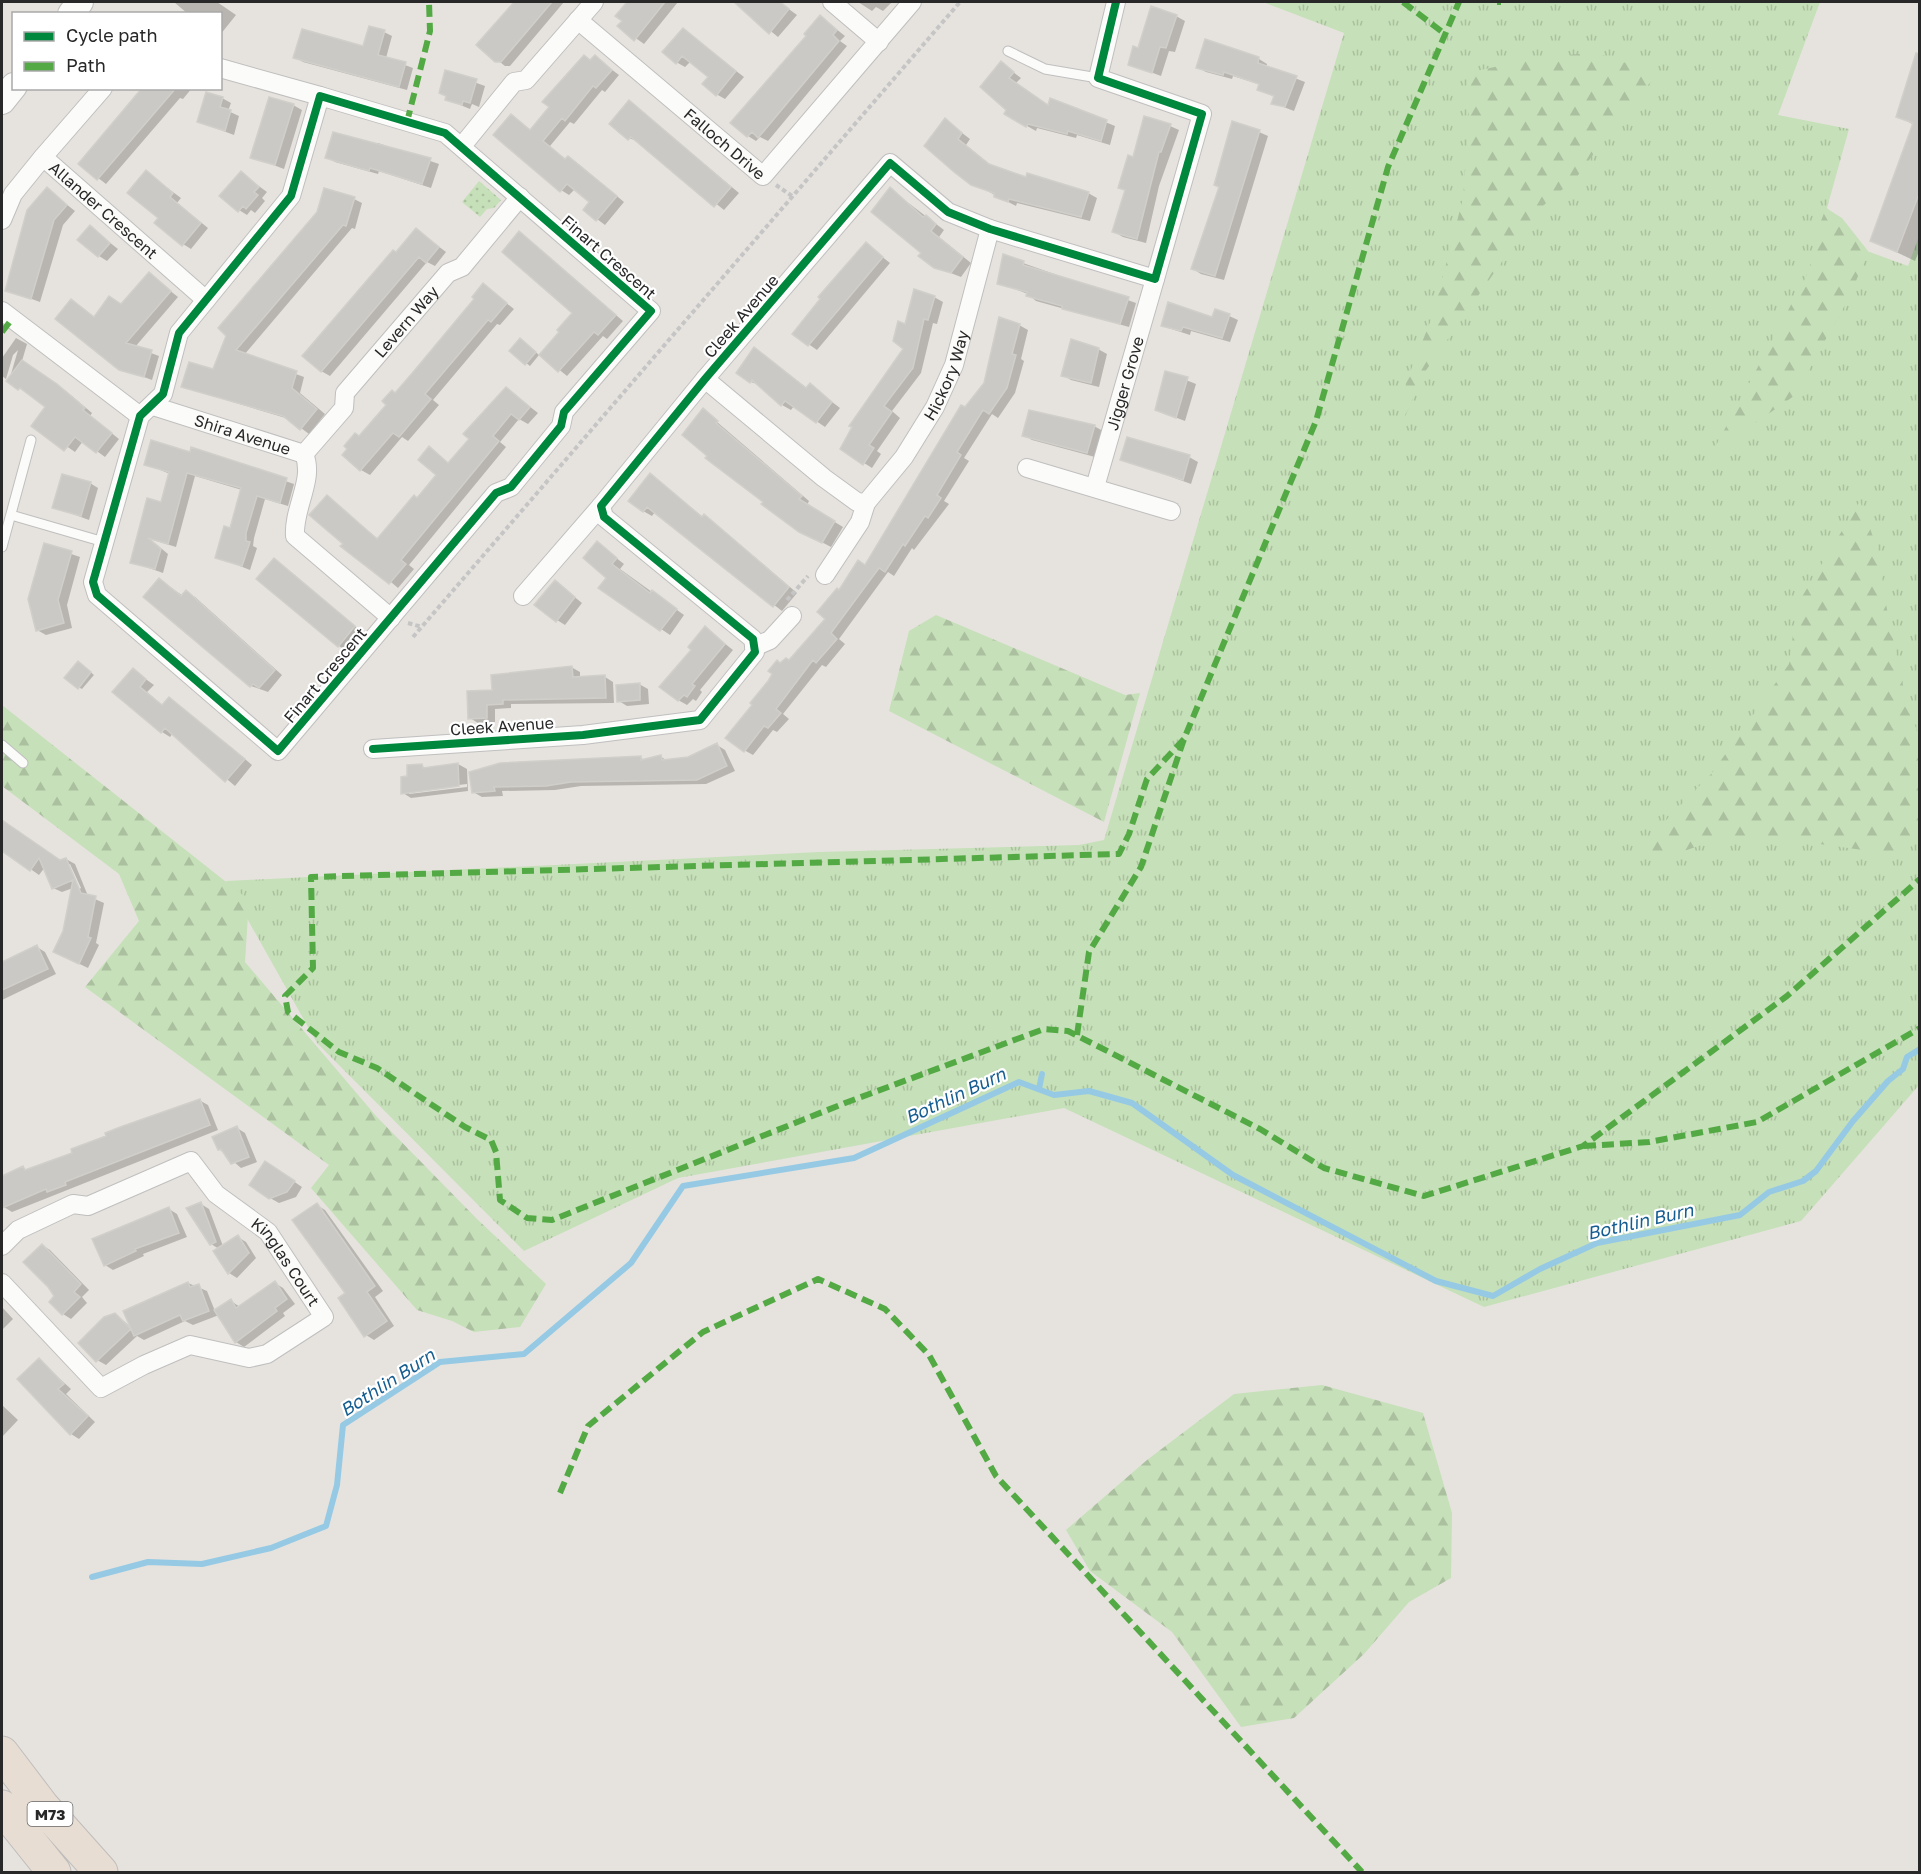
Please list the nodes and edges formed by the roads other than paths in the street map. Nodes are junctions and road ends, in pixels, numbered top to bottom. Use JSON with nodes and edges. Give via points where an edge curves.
{"nodes":[{"id":1,"x":594,"y":2,"type":"edge"},
{"id":2,"x":832,"y":2,"type":"edge"},
{"id":3,"x":912,"y":2,"type":"edge"},
{"id":4,"x":1116,"y":2,"type":"edge"},
{"id":5,"x":578,"y":20,"type":"junction"},
{"id":6,"x":879,"y":42,"type":"junction"},
{"id":7,"x":1008,"y":51,"type":"dead end"},
{"id":8,"x":222,"y":69,"type":"edge"},
{"id":9,"x":1098,"y":78,"type":"junction"},
{"id":10,"x":12,"y":88,"type":"edge"},
{"id":11,"x":101,"y":90,"type":"edge"},
{"id":12,"x":320,"y":96,"type":"junction"},
{"id":13,"x":2,"y":101,"type":"edge"},
{"id":14,"x":462,"y":146,"type":"junction"},
{"id":15,"x":43,"y":157,"type":"junction"},
{"id":16,"x":520,"y":197,"type":"junction"},
{"id":17,"x":2,"y":220,"type":"edge"},
{"id":18,"x":990,"y":229,"type":"junction"},
{"id":19,"x":1155,"y":279,"type":"junction"},
{"id":20,"x":206,"y":300,"type":"junction"},
{"id":21,"x":2,"y":311,"type":"edge"},
{"id":22,"x":705,"y":379,"type":"junction"},
{"id":23,"x":146,"y":411,"type":"junction"},
{"id":24,"x":30,"y":440,"type":"dead end"},
{"id":25,"x":303,"y":454,"type":"junction"},
{"id":26,"x":1027,"y":468,"type":"dead end"},
{"id":27,"x":1095,"y":487,"type":"junction"},
{"id":28,"x":866,"y":503,"type":"junction"},
{"id":29,"x":601,"y":506,"type":"junction"},
{"id":30,"x":1171,"y":511,"type":"dead end"},
{"id":31,"x":11,"y":515,"type":"junction"},
{"id":32,"x":104,"y":542,"type":"junction"},
{"id":33,"x":2,"y":547,"type":"edge"},
{"id":34,"x":825,"y":575,"type":"dead end"},
{"id":35,"x":523,"y":596,"type":"dead end"},
{"id":36,"x":792,"y":616,"type":"dead end"},
{"id":37,"x":391,"y":618,"type":"junction"},
{"id":38,"x":754,"y":647,"type":"junction"},
{"id":39,"x":2,"y":746,"type":"edge"},
{"id":40,"x":373,"y":748,"type":"dead end"},
{"id":41,"x":23,"y":763,"type":"dead end"},
{"id":42,"x":2,"y":1246,"type":"edge"},
{"id":43,"x":2,"y":1282,"type":"edge"},
{"id":44,"x":2,"y":1753,"type":"edge"},
{"id":45,"x":2,"y":1807,"type":"edge"},
{"id":46,"x":54,"y":1872,"type":"edge"},
{"id":47,"x":101,"y":1872,"type":"edge"}],
"edges":[{"from":1,"to":5,"type":"street"},
{"from":2,"to":6,"type":"street"},
{"from":3,"to":6,"type":"street","name":"Falloch Drive"},
{"from":4,"to":9,"type":"street"},
{"from":5,"to":6,"type":"street","name":"Falloch Drive","via":[[763,176]]},
{"from":5,"to":14,"type":"street","via":[[526,80],[514,82]]},
{"from":7,"to":9,"type":"lane","via":[[1045,69]]},
{"from":8,"to":12,"type":"street"},
{"from":9,"to":19,"type":"street","via":[[1202,114]]},
{"from":10,"to":13,"type":"main road"},
{"from":11,"to":15,"type":"street","name":"Allander Crescent"},
{"from":12,"to":14,"type":"street","name":"Finart Crescent","via":[[446,133]]},
{"from":12,"to":20,"type":"street","name":"Finart Crescent","via":[[291,196]]},
{"from":14,"to":16,"type":"street","name":"Finart Crescent"},
{"from":15,"to":17,"type":"street","via":[[13,194]]},
{"from":15,"to":20,"type":"street","name":"Allander Crescent"},
{"from":16,"to":25,"type":"street","name":"Levern Way","via":[[462,267],[448,273],[345,393],[344,408]]},
{"from":16,"to":37,"type":"street","name":"Finart Crescent","via":[[651,311],[564,412],[561,426],[511,487],[496,493]]},
{"from":18,"to":19,"type":"street","name":"Cleek Avenue"},
{"from":18,"to":22,"type":"street","name":"Cleek Avenue","via":[[948,212],[890,162]]},
{"from":18,"to":28,"type":"street","name":"Hickory Way","via":[[954,365],[904,457]]},
{"from":19,"to":27,"type":"street","name":"Jigger Grove"},
{"from":20,"to":23,"type":"street","name":"Finart Crescent","via":[[179,333],[163,394]]},
{"from":21,"to":23,"type":"street"},
{"from":22,"to":28,"type":"street","via":[[824,478],[857,502]]},
{"from":22,"to":29,"type":"street","name":"Cleek Avenue"},
{"from":23,"to":25,"type":"street","name":"Shira Avenue"},
{"from":23,"to":32,"type":"street","name":"Finart Crescent"},
{"from":24,"to":31,"type":"lane"},
{"from":25,"to":37,"type":"street","name":"Shira Avenue","via":[[309,465],[294,522],[295,536]]},
{"from":26,"to":27,"type":"street"},
{"from":27,"to":30,"type":"street"},
{"from":28,"to":34,"type":"street","name":"Hickory Way","via":[[860,522]]},
{"from":29,"to":35,"type":"street","name":"Cleek Avenue"},
{"from":29,"to":38,"type":"street","via":[[604,517],[753,639]]},
{"from":31,"to":32,"type":"lane"},
{"from":31,"to":33,"type":"lane"},
{"from":32,"to":37,"type":"street","name":"Finart Crescent","via":[[93,582],[97,595],[278,752]]},
{"from":36,"to":38,"type":"street","name":"Cleek Avenue","via":[[770,640]]},
{"from":38,"to":40,"type":"street","name":"Cleek Avenue","via":[[755,652],[700,720],[583,735]]},
{"from":39,"to":41,"type":"lane"},
{"from":42,"to":43,"type":"street","name":"Kinglas Court","via":[[18,1230],[73,1204],[87,1206],[191,1161],[216,1194],[268,1232],[324,1317],[267,1354],[249,1358],[190,1345],[101,1388]]},
{"from":44,"to":47,"type":"highway","number":"M73","via":[[43,1807]]},
{"from":45,"to":46,"type":"highway","number":"M73"}]}
